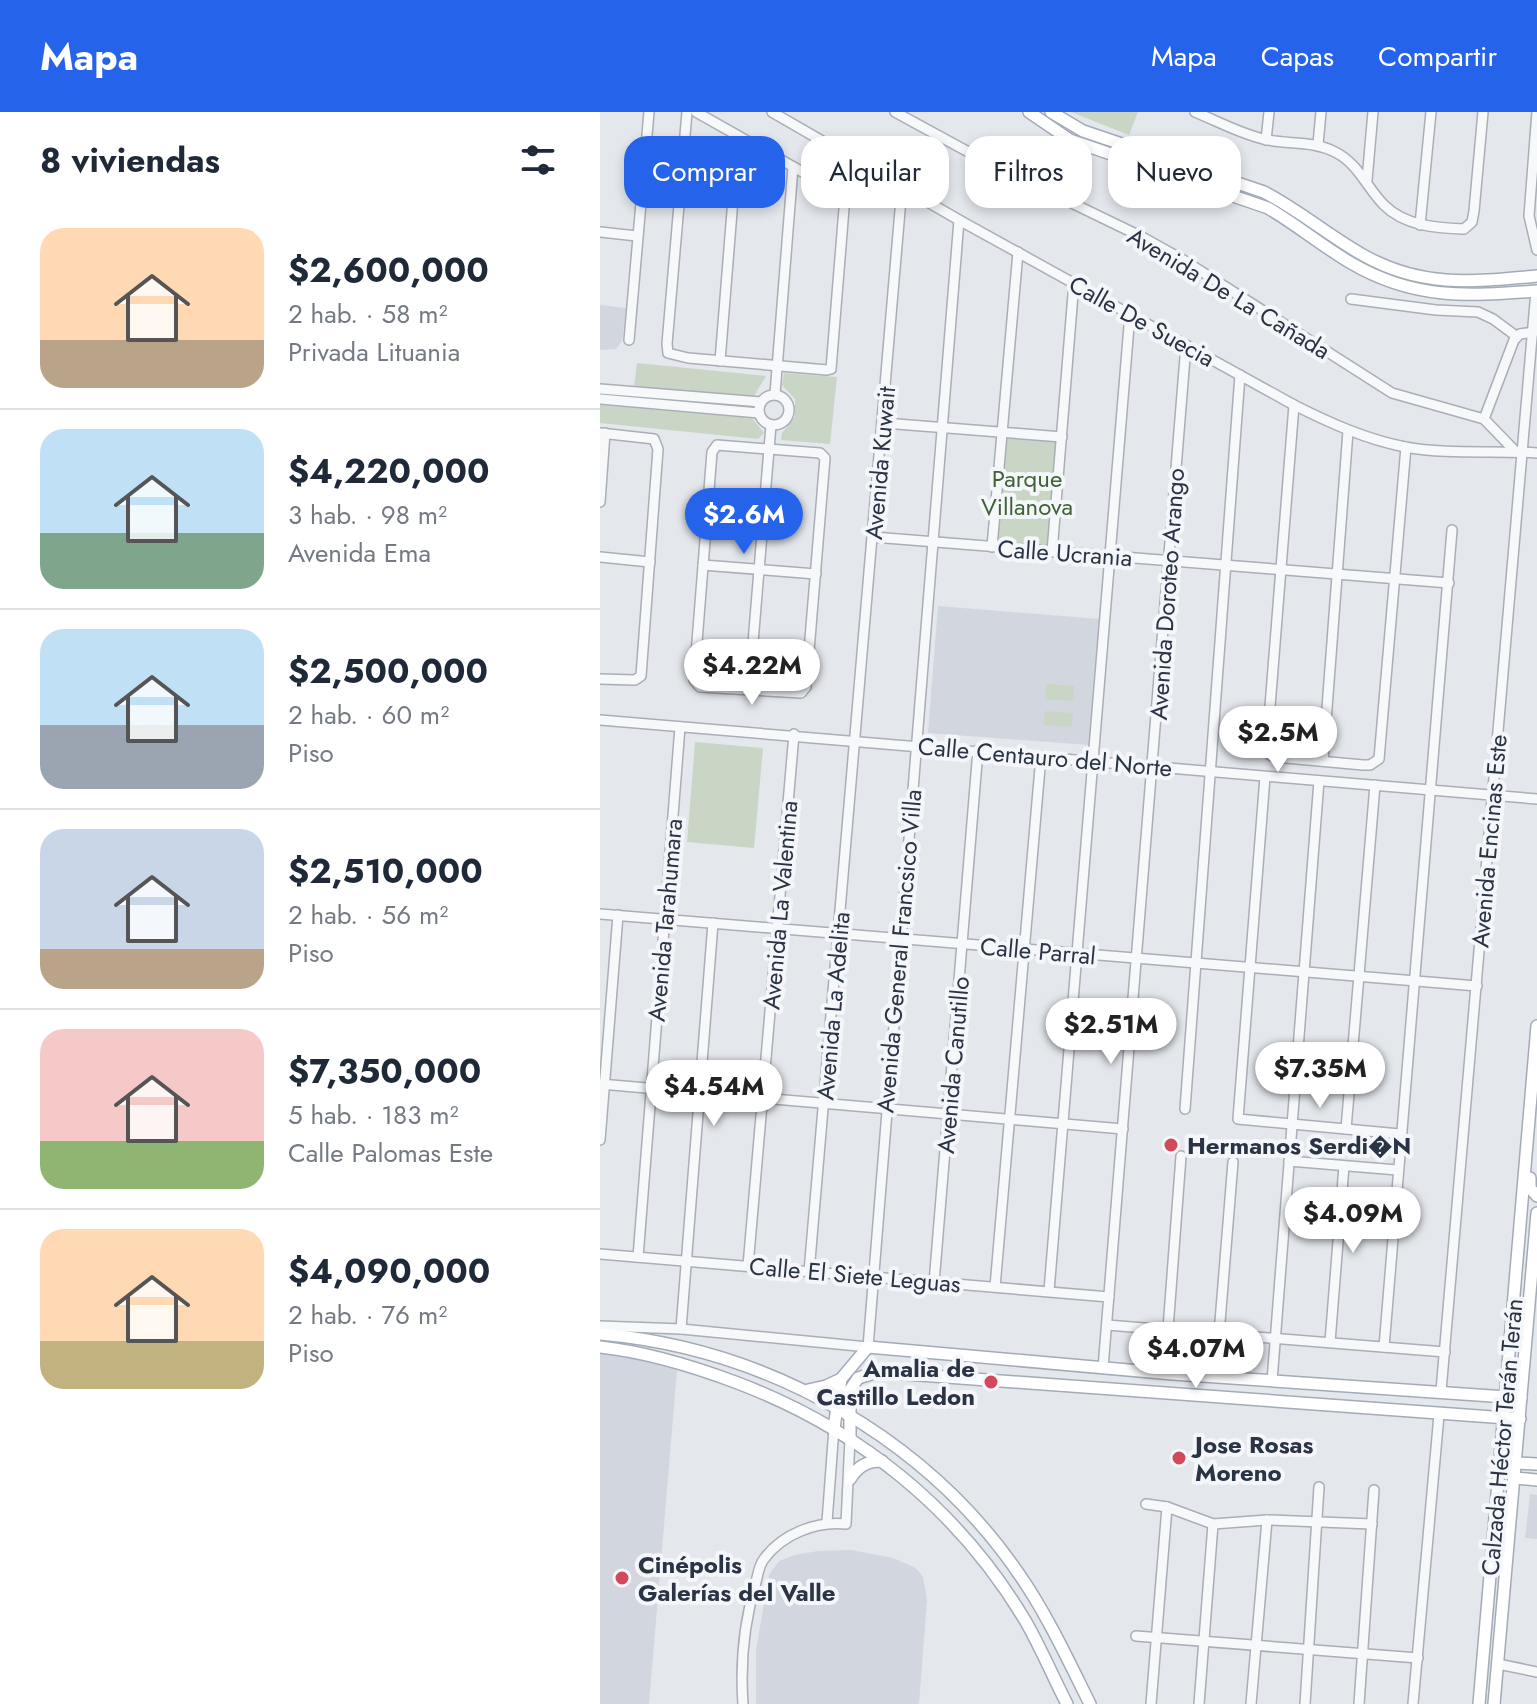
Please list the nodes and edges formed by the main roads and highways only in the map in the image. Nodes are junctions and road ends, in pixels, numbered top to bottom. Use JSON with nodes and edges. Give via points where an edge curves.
{"nodes":[{"id":1,"x":1029,"y":112,"type":"edge"},
{"id":2,"x":1055,"y":114,"type":"edge"},
{"id":3,"x":1537,"y":276,"type":"edge"},
{"id":4,"x":1537,"y":291,"type":"edge"},
{"id":5,"x":1537,"y":1026,"type":"edge"},
{"id":6,"x":1527,"y":1142,"type":"junction"},
{"id":7,"x":1537,"y":1196,"type":"edge"},
{"id":8,"x":1537,"y":1213,"type":"edge"},
{"id":9,"x":1533,"y":1315,"type":"edge"},
{"id":10,"x":600,"y":1334,"type":"edge"},
{"id":11,"x":600,"y":1347,"type":"edge"},
{"id":12,"x":1173,"y":1374,"type":"junction"},
{"id":13,"x":1213,"y":1377,"type":"junction"},
{"id":14,"x":841,"y":1379,"type":"junction"},
{"id":15,"x":807,"y":1391,"type":"junction"},
{"id":16,"x":1165,"y":1394,"type":"junction"},
{"id":17,"x":1506,"y":1396,"type":"junction"},
{"id":18,"x":1198,"y":1397,"type":"junction"},
{"id":19,"x":1521,"y":1398,"type":"junction"},
{"id":20,"x":835,"y":1405,"type":"junction"},
{"id":21,"x":849,"y":1414,"type":"junction"},
{"id":22,"x":1504,"y":1418,"type":"junction"},
{"id":23,"x":1520,"y":1419,"type":"junction"},
{"id":24,"x":834,"y":1428,"type":"junction"},
{"id":25,"x":850,"y":1438,"type":"junction"},
{"id":26,"x":882,"y":1461,"type":"junction"},
{"id":27,"x":1516,"y":1463,"type":"junction"},
{"id":28,"x":1537,"y":1464,"type":"edge"},
{"id":29,"x":1515,"y":1478,"type":"junction"},
{"id":30,"x":850,"y":1479,"type":"road end"},
{"id":31,"x":1537,"y":1480,"type":"edge"},
{"id":32,"x":1025,"y":1622,"type":"junction"},
{"id":33,"x":1050,"y":1623,"type":"junction"},
{"id":34,"x":1067,"y":1704,"type":"edge"},
{"id":35,"x":1090,"y":1704,"type":"edge"},
{"id":36,"x":1479,"y":1704,"type":"edge"},
{"id":37,"x":1494,"y":1704,"type":"edge"}],
"edges":[{"from":1,"to":4,"type":"main road","via":[[1070,140],[1268,208],[1387,281],[1458,296]]},
{"from":2,"to":3,"type":"main road","via":[[1083,131],[1264,192],[1390,269],[1457,282]]},
{"from":5,"to":6,"type":"main road","name":"Calzada Héctor Terán Terán"},
{"from":6,"to":7,"type":"main road","via":[[1530,1188]]},
{"from":6,"to":17,"type":"main road","name":"Calzada Héctor Terán Terán"},
{"from":8,"to":9,"type":"main road","name":"Calzada Héctor Terán Terán"},
{"from":9,"to":19,"type":"main road","name":"Calzada Héctor Terán Terán"},
{"from":10,"to":15,"type":"main road","via":[[720,1357]]},
{"from":11,"to":24,"type":"main road","via":[[714,1374],[776,1397]]},
{"from":12,"to":13,"type":"main road"},
{"from":12,"to":14,"type":"main road","via":[[868,1347]]},
{"from":12,"to":16,"type":"main road","via":[[1178,1389]]},
{"from":13,"to":17,"type":"main road"},
{"from":13,"to":18,"type":"main road","via":[[1198,1382]]},
{"from":14,"to":15,"type":"main road"},
{"from":14,"to":20,"type":"main road"},
{"from":15,"to":20,"type":"main road"},
{"from":16,"to":18,"type":"main road"},
{"from":16,"to":21,"type":"main road","via":[[871,1372],[853,1384]]},
{"from":17,"to":19,"type":"main road"},
{"from":17,"to":22,"type":"main road","name":"Calzada Héctor Terán Terán"},
{"from":18,"to":22,"type":"main road"},
{"from":19,"to":23,"type":"main road","name":"Calzada Héctor Terán Terán"},
{"from":20,"to":21,"type":"main road"},
{"from":20,"to":24,"type":"main road"},
{"from":21,"to":25,"type":"main road"},
{"from":21,"to":33,"type":"main road","via":[[935,1479],[969,1512],[1005,1554]]},
{"from":22,"to":23,"type":"main road"},
{"from":22,"to":36,"type":"main road","name":"Calzada Héctor Terán Terán"},
{"from":23,"to":27,"type":"main road","name":"Calzada Héctor Terán Terán"},
{"from":24,"to":25,"type":"main road"},
{"from":25,"to":26,"type":"main road"},
{"from":26,"to":30,"type":"main road","via":[[866,1463]]},
{"from":26,"to":32,"type":"main road","via":[[937,1507]]},
{"from":27,"to":28,"type":"main road"},
{"from":27,"to":29,"type":"main road","name":"Calzada Héctor Terán Terán"},
{"from":29,"to":31,"type":"main road"},
{"from":29,"to":37,"type":"main road","name":"Calzada Héctor Terán Terán"},
{"from":32,"to":33,"type":"main road"},
{"from":32,"to":34,"type":"main road"},
{"from":33,"to":35,"type":"main road"}]}
